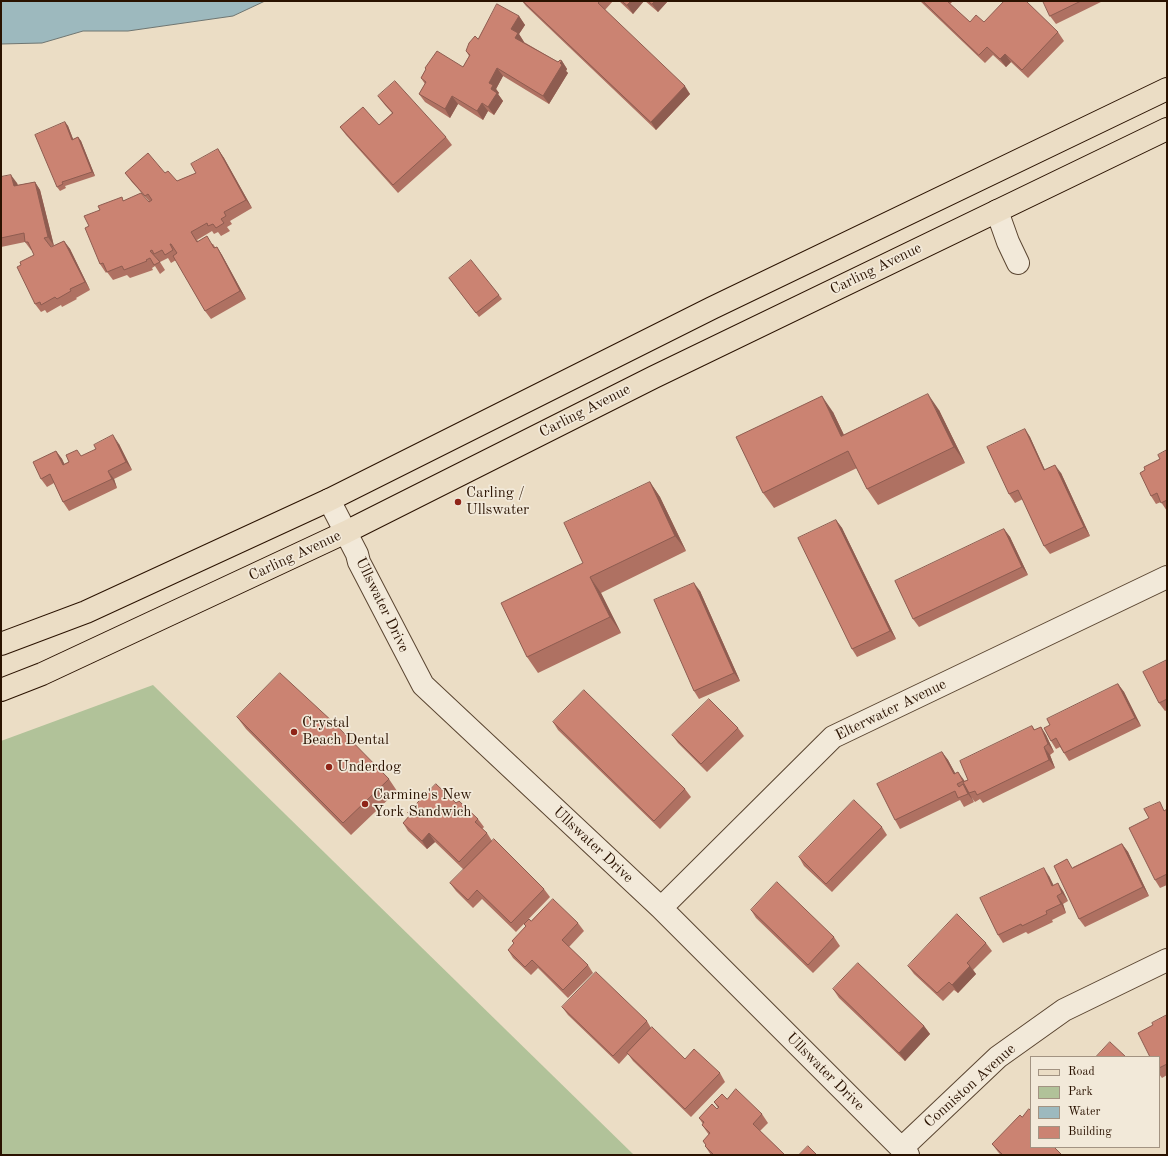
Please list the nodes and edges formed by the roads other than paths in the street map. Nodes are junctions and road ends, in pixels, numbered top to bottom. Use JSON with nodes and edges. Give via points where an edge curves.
{"nodes":[{"id":1,"x":1167,"y":89,"type":"edge"},
{"id":2,"x":1167,"y":129,"type":"edge"},
{"id":3,"x":997,"y":211,"type":"junction"},
{"id":4,"x":1018,"y":263,"type":"dead end"},
{"id":5,"x":329,"y":500,"type":"junction"},
{"id":6,"x":346,"y":532,"type":"junction"},
{"id":7,"x":1167,"y":577,"type":"edge"},
{"id":8,"x":1,"y":644,"type":"edge"},
{"id":9,"x":1,"y":690,"type":"edge"},
{"id":10,"x":661,"y":908,"type":"junction"},
{"id":11,"x":1167,"y":960,"type":"edge"},
{"id":12,"x":905,"y":1152,"type":"edge"}],
"edges":[{"from":1,"to":5,"type":"main road","via":[[712,308]]},
{"from":2,"to":3,"type":"main road","name":"Carling Avenue"},
{"from":3,"to":4,"type":"street"},
{"from":3,"to":6,"type":"main road","name":"Carling Avenue","via":[[654,377]]},
{"from":5,"to":6,"type":"street","name":"Ullswater Drive"},
{"from":5,"to":8,"type":"main road","via":[[86,612]]},
{"from":6,"to":9,"type":"main road","name":"Carling Avenue","via":[[42,674]]},
{"from":6,"to":10,"type":"street","name":"Ullswater Drive","via":[[423,685]]},
{"from":7,"to":10,"type":"street","name":"Elterwater Avenue","via":[[833,736]]},
{"from":10,"to":12,"type":"street","name":"Ullswater Drive"},
{"from":11,"to":12,"type":"street","name":"Conniston Avenue","via":[[1064,1010],[998,1057]]}]}
